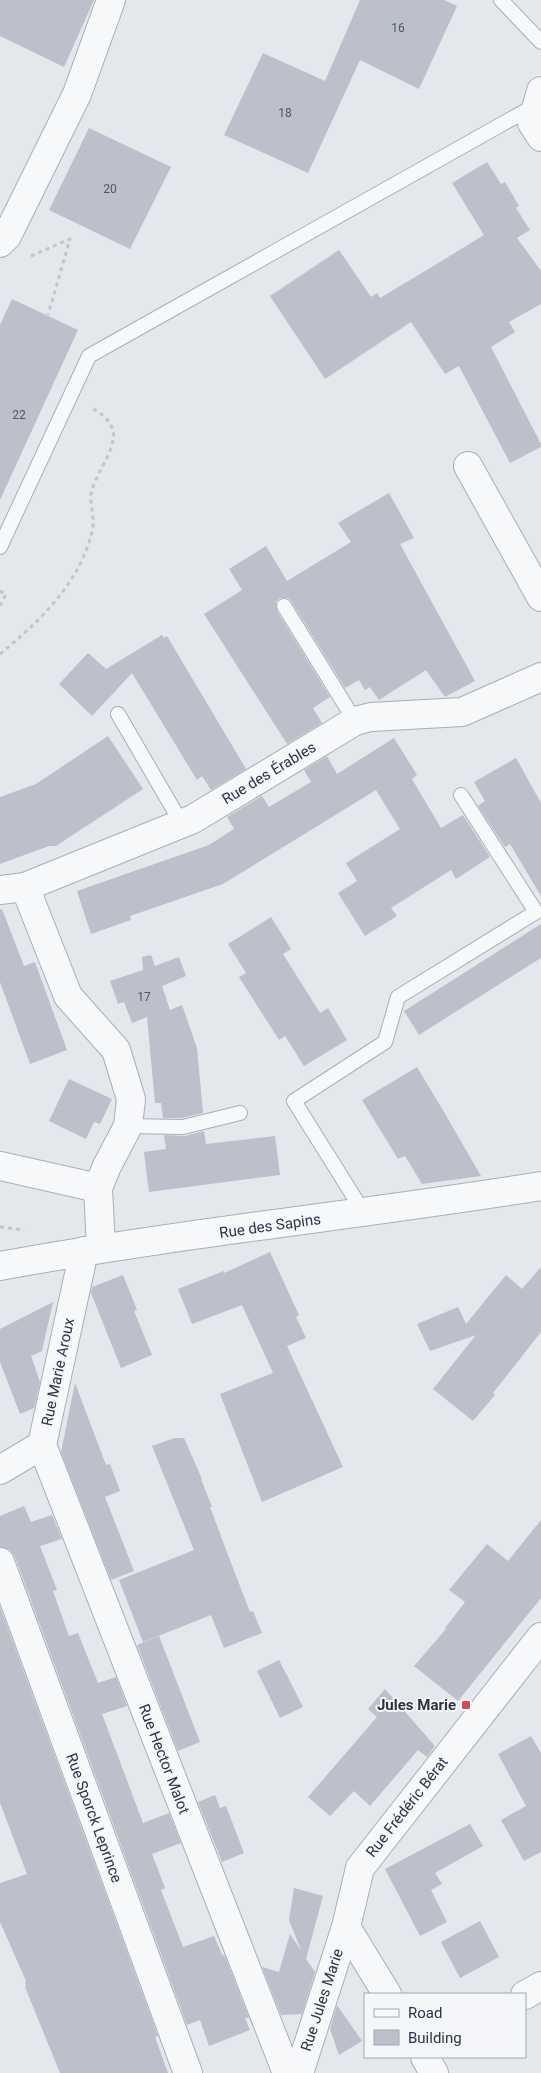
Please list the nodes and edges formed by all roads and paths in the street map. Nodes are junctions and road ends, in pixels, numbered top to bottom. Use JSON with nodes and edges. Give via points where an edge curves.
{"nodes":[{"id":1,"x":111,"y":0,"type":"edge"},
{"id":2,"x":501,"y":0,"type":"edge"},
{"id":3,"x":541,"y":42,"type":"edge"},
{"id":4,"x":539,"y":98,"type":"edge"},
{"id":5,"x":541,"y":137,"type":"edge"},
{"id":6,"x":0,"y":243,"type":"edge"},
{"id":7,"x":26,"y":258,"type":"dead end"},
{"id":8,"x":48,"y":315,"type":"dead end"},
{"id":9,"x":70,"y":397,"type":"junction"},
{"id":10,"x":468,"y":466,"type":"dead end"},
{"id":11,"x":0,"y":547,"type":"edge"},
{"id":12,"x":0,"y":591,"type":"edge"},
{"id":13,"x":541,"y":597,"type":"edge"},
{"id":14,"x":0,"y":606,"type":"edge"},
{"id":15,"x":284,"y":606,"type":"dead end"},
{"id":16,"x":0,"y":654,"type":"edge"},
{"id":17,"x":541,"y":677,"type":"edge"},
{"id":18,"x":118,"y":714,"type":"dead end"},
{"id":19,"x":355,"y":721,"type":"junction"},
{"id":20,"x":461,"y":795,"type":"dead end"},
{"id":21,"x":182,"y":824,"type":"junction"},
{"id":22,"x":12,"y":888,"type":"edge"},
{"id":23,"x":240,"y":1113,"type":"dead end"},
{"id":24,"x":128,"y":1126,"type":"junction"},
{"id":25,"x":0,"y":1166,"type":"edge"},
{"id":26,"x":541,"y":1186,"type":"edge"},
{"id":27,"x":98,"y":1188,"type":"junction"},
{"id":28,"x":364,"y":1213,"type":"junction"},
{"id":29,"x":0,"y":1227,"type":"edge"},
{"id":30,"x":29,"y":1235,"type":"dead end"},
{"id":31,"x":92,"y":1249,"type":"junction"},
{"id":32,"x":0,"y":1266,"type":"edge"},
{"id":33,"x":42,"y":1445,"type":"junction"},
{"id":34,"x":0,"y":1470,"type":"edge"},
{"id":35,"x":0,"y":1562,"type":"edge"},
{"id":36,"x":541,"y":1638,"type":"edge"},
{"id":37,"x":346,"y":1927,"type":"junction"},
{"id":38,"x":541,"y":1986,"type":"edge"},
{"id":39,"x":386,"y":1993,"type":"edge"},
{"id":40,"x":526,"y":1995,"type":"edge"},
{"id":41,"x":425,"y":2058,"type":"edge"},
{"id":42,"x":188,"y":2073,"type":"edge"},
{"id":43,"x":287,"y":2073,"type":"edge"},
{"id":44,"x":299,"y":2073,"type":"edge"},
{"id":45,"x":434,"y":2073,"type":"edge"}],
"edges":[{"from":1,"to":6,"type":"street","via":[[77,94],[7,236]]},
{"from":2,"to":3,"type":"lane"},
{"from":4,"to":5,"type":"street","via":[[532,124]]},
{"from":4,"to":9,"type":"lane","via":[[88,356]]},
{"from":7,"to":8,"type":"path","via":[[70,240]]},
{"from":9,"to":11,"type":"lane"},
{"from":9,"to":16,"type":"path","via":[[103,414],[113,424],[113,438],[91,493],[93,530],[63,593]]},
{"from":10,"to":13,"type":"street"},
{"from":12,"to":14,"type":"path","via":[[6,594]]},
{"from":15,"to":19,"type":"lane"},
{"from":17,"to":19,"type":"street","name":"Rue des Érables","via":[[462,712],[371,717]]},
{"from":18,"to":21,"type":"lane"},
{"from":19,"to":21,"type":"street","name":"Rue des Érables"},
{"from":20,"to":28,"type":"lane","via":[[536,912],[398,997],[385,1042],[294,1100]]},
{"from":21,"to":22,"type":"street","name":"Rue des Érables"},
{"from":22,"to":24,"type":"street","via":[[68,996],[116,1050],[131,1099]]},
{"from":23,"to":24,"type":"lane","via":[[183,1127]]},
{"from":24,"to":27,"type":"street"},
{"from":25,"to":27,"type":"street"},
{"from":26,"to":28,"type":"street","name":"Rue des Sapins"},
{"from":27,"to":31,"type":"street","name":"Rue Marie Aroux"},
{"from":28,"to":31,"type":"street","name":"Rue des Sapins"},
{"from":29,"to":30,"type":"path","via":[[28,1230]]},
{"from":31,"to":32,"type":"street","name":"Rue des Sapins"},
{"from":31,"to":33,"type":"street","name":"Rue Marie Aroux"},
{"from":33,"to":34,"type":"street","name":"Rue Marie Aroux"},
{"from":33,"to":43,"type":"street","name":"Rue Hector Malot"},
{"from":35,"to":42,"type":"street","name":"Rue Sporck Leprince"},
{"from":36,"to":37,"type":"street","name":"Rue Frédéric Bérat","via":[[360,1868]]},
{"from":37,"to":39,"type":"street"},
{"from":37,"to":44,"type":"street","name":"Rue Jules Marie"},
{"from":38,"to":40,"type":"street"},
{"from":41,"to":45,"type":"street"}]}
